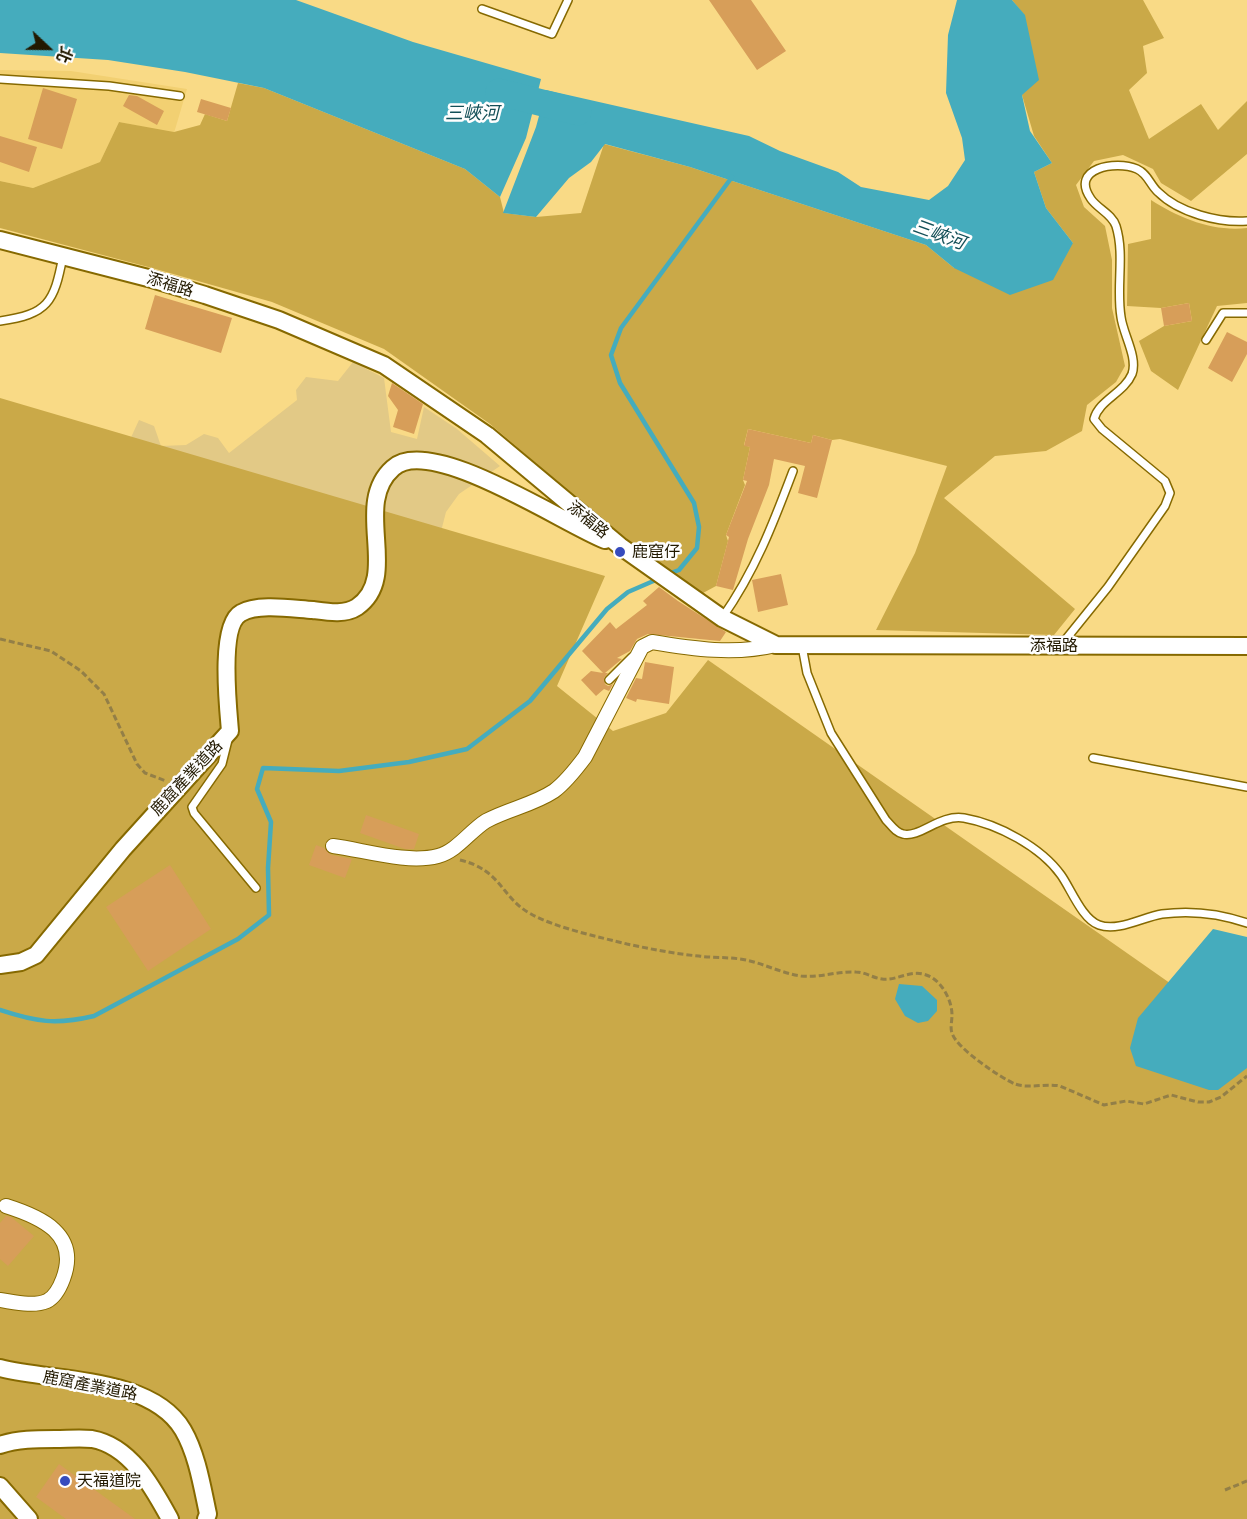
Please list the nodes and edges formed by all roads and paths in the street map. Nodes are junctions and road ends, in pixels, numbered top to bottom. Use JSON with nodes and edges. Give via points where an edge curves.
{"nodes":[{"id":1,"x":568,"y":0,"type":"edge"},
{"id":2,"x":482,"y":9,"type":"dead end"},
{"id":3,"x":0,"y":79,"type":"edge"},
{"id":4,"x":180,"y":96,"type":"dead end"},
{"id":5,"x":1247,"y":221,"type":"edge"},
{"id":6,"x":0,"y":240,"type":"edge"},
{"id":7,"x":63,"y":256,"type":"junction"},
{"id":8,"x":1247,"y":313,"type":"edge"},
{"id":9,"x":0,"y":321,"type":"edge"},
{"id":10,"x":1206,"y":340,"type":"dead end"},
{"id":11,"x":793,"y":471,"type":"dead end"},
{"id":12,"x":620,"y":546,"type":"junction"},
{"id":13,"x":722,"y":618,"type":"junction"},
{"id":14,"x":0,"y":639,"type":"edge"},
{"id":15,"x":776,"y":645,"type":"junction"},
{"id":16,"x":1247,"y":645,"type":"edge"},
{"id":17,"x":642,"y":646,"type":"junction"},
{"id":18,"x":802,"y":646,"type":"junction"},
{"id":19,"x":1060,"y":646,"type":"junction"},
{"id":20,"x":609,"y":680,"type":"dead end"},
{"id":21,"x":230,"y":731,"type":"junction"},
{"id":22,"x":1093,"y":758,"type":"dead end"},
{"id":23,"x":179,"y":786,"type":"junction"},
{"id":24,"x":1247,"y":787,"type":"edge"},
{"id":25,"x":333,"y":846,"type":"dead end"},
{"id":26,"x":440,"y":856,"type":"junction"},
{"id":27,"x":256,"y":888,"type":"dead end"},
{"id":28,"x":1247,"y":923,"type":"edge"},
{"id":29,"x":0,"y":965,"type":"edge"},
{"id":30,"x":1247,"y":1076,"type":"edge"},
{"id":31,"x":6,"y":1206,"type":"dead end"},
{"id":32,"x":0,"y":1300,"type":"edge"},
{"id":33,"x":0,"y":1368,"type":"edge"},
{"id":34,"x":0,"y":1445,"type":"edge"},
{"id":35,"x":1247,"y":1481,"type":"edge"},
{"id":36,"x":0,"y":1486,"type":"edge"},
{"id":37,"x":1225,"y":1490,"type":"dead end"},
{"id":38,"x":29,"y":1519,"type":"edge"},
{"id":39,"x":171,"y":1519,"type":"edge"},
{"id":40,"x":206,"y":1519,"type":"edge"}],
"edges":[{"from":1,"to":2,"type":"lane","via":[[552,34]]},
{"from":3,"to":4,"type":"lane","via":[[109,86]]},
{"from":5,"to":19,"type":"lane","via":[[1212,219],[1171,203],[1137,169],[1103,167],[1089,175],[1087,193],[1110,216],[1116,229],[1121,317],[1133,362],[1128,382],[1099,409],[1094,419],[1165,481],[1170,493],[1108,587]]},
{"from":6,"to":7,"type":"street","name":"添福路"},
{"from":7,"to":9,"type":"lane","via":[[47,303],[23,318]]},
{"from":7,"to":12,"type":"street","name":"添福路","via":[[148,278],[279,320],[384,365],[487,435]]},
{"from":8,"to":10,"type":"lane","via":[[1223,313]]},
{"from":11,"to":13,"type":"lane","via":[[764,547]]},
{"from":12,"to":13,"type":"street","name":"添福路"},
{"from":12,"to":21,"type":"street","name":"鹿窟產業道路","via":[[584,532],[485,479],[423,460],[406,461],[394,467],[379,490],[374,531],[375,584],[365,600],[350,611],[281,607],[242,612],[234,619],[228,639]]},
{"from":13,"to":15,"type":"street","name":"添福路"},
{"from":14,"to":23,"type":"path","via":[[51,651],[81,671],[104,694],[137,764],[145,773]]},
{"from":15,"to":17,"type":"street","via":[[734,651],[652,642]]},
{"from":15,"to":18,"type":"street","name":"添福路"},
{"from":16,"to":19,"type":"street","name":"添福路"},
{"from":17,"to":20,"type":"lane"},
{"from":17,"to":26,"type":"street","via":[[607,717],[573,773],[555,790],[486,821]]},
{"from":18,"to":19,"type":"street","name":"添福路"},
{"from":18,"to":28,"type":"lane","via":[[807,673],[831,733],[897,831],[910,834],[952,817],[984,824],[1019,840],[1041,853],[1098,925],[1111,927],[1189,911]]},
{"from":21,"to":23,"type":"street","name":"鹿窟產業道路"},
{"from":21,"to":27,"type":"lane","via":[[222,764],[192,807]]},
{"from":22,"to":24,"type":"lane"},
{"from":23,"to":29,"type":"street","name":"鹿窟產業道路","via":[[36,955]]},
{"from":25,"to":26,"type":"street","via":[[395,856]]},
{"from":26,"to":30,"type":"path","via":[[484,868],[531,914],[627,944],[737,958],[802,976],[855,972],[884,980],[905,974],[930,977],[945,991],[950,1003],[954,1037],[1000,1076],[1022,1086],[1060,1086],[1104,1105],[1126,1101],[1144,1104],[1171,1095],[1209,1102]]},
{"from":31,"to":32,"type":"street","via":[[55,1228],[66,1247],[68,1265],[59,1290],[48,1301],[34,1304]]},
{"from":33,"to":40,"type":"street","name":"鹿窟產業道路","via":[[120,1389],[150,1399],[170,1413],[183,1430],[194,1457]]},
{"from":34,"to":39,"type":"street","via":[[43,1439],[92,1439],[111,1446],[141,1473]]},
{"from":35,"to":37,"type":"path"},
{"from":36,"to":38,"type":"street"}]}
